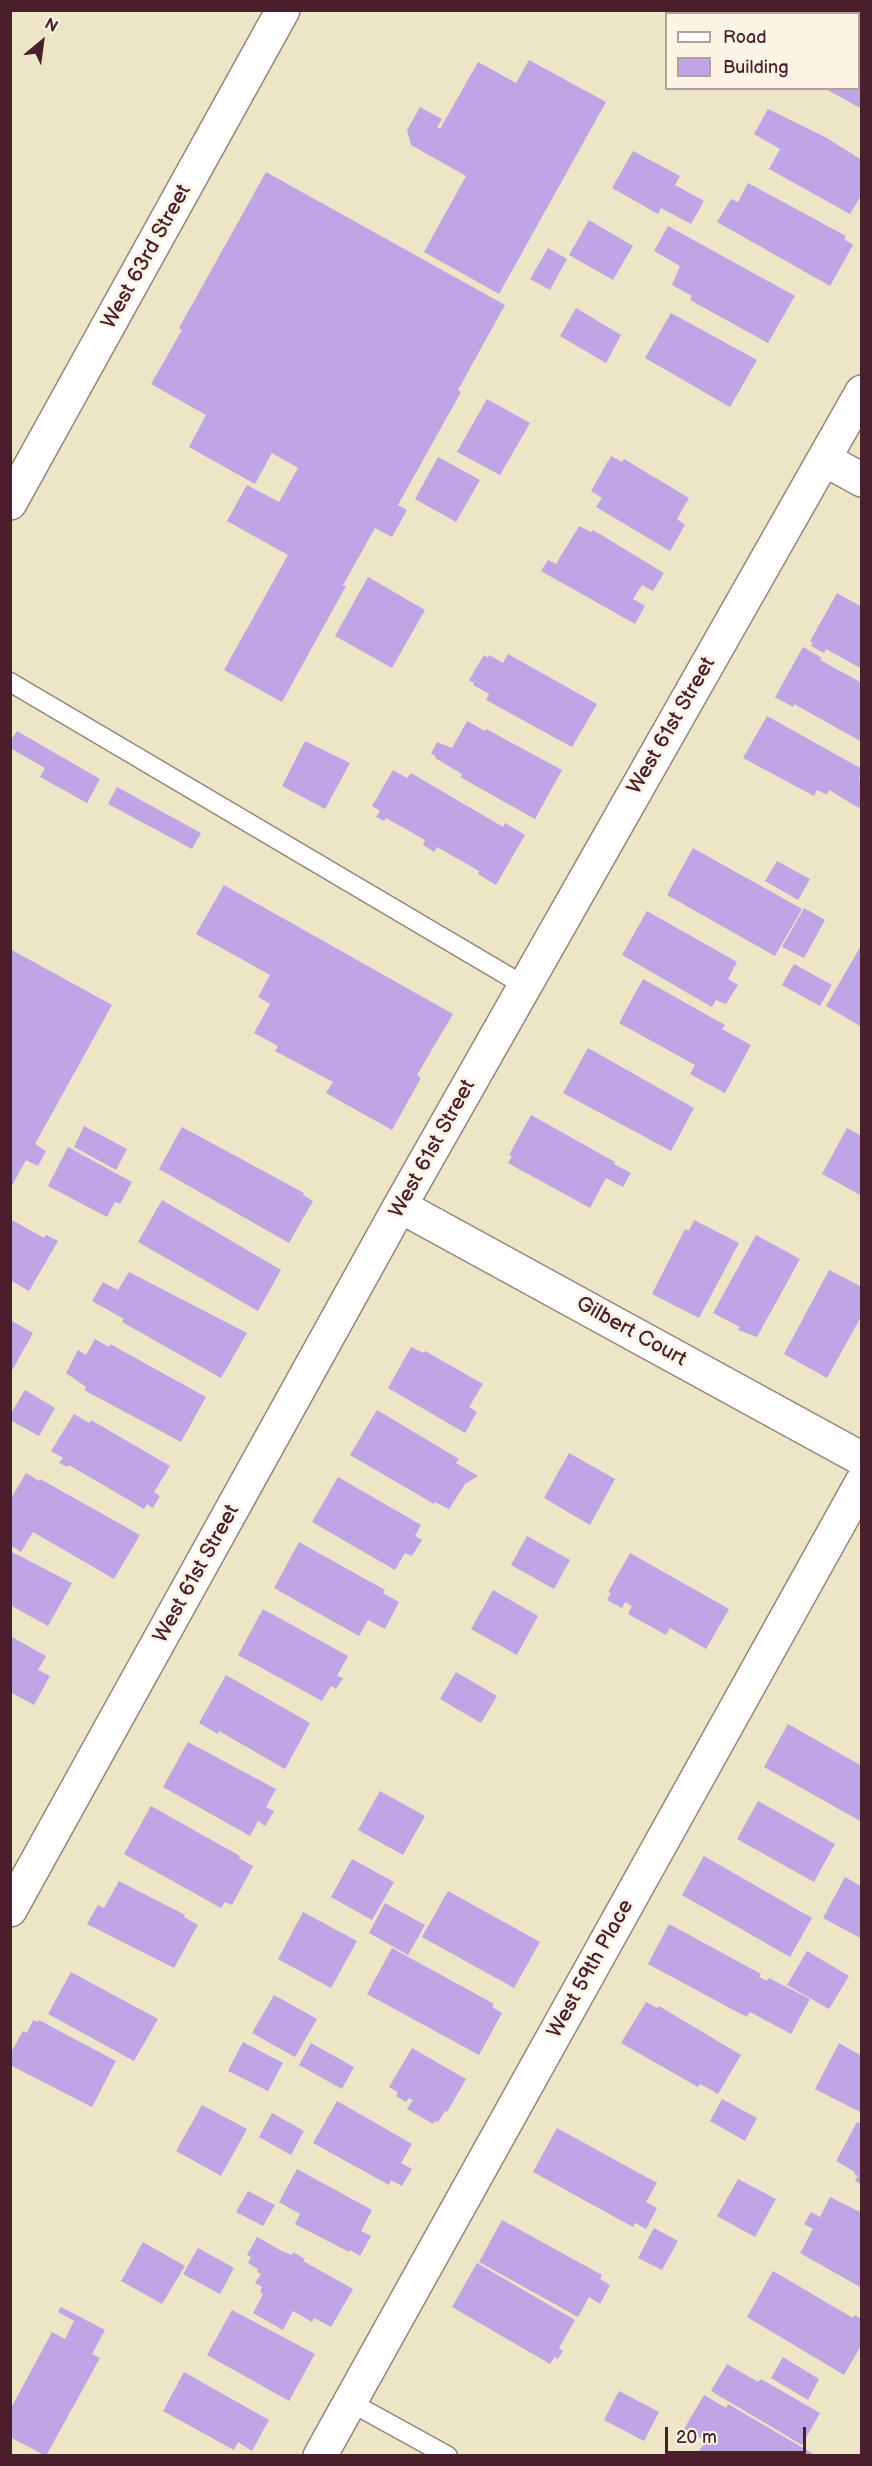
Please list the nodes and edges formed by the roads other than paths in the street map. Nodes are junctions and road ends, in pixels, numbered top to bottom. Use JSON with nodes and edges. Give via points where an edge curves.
{"nodes":[{"id":1,"x":283,"y":10,"type":"edge"},
{"id":2,"x":861,"y":392,"type":"edge"},
{"id":3,"x":824,"y":459,"type":"junction"},
{"id":4,"x":861,"y":480,"type":"edge"},
{"id":5,"x":10,"y":503,"type":"edge"},
{"id":6,"x":10,"y":682,"type":"edge"},
{"id":7,"x":525,"y":986,"type":"junction"},
{"id":8,"x":400,"y":1206,"type":"junction"},
{"id":9,"x":861,"y":1459,"type":"edge"},
{"id":10,"x":861,"y":1482,"type":"edge"},
{"id":11,"x":10,"y":1910,"type":"edge"},
{"id":12,"x":350,"y":2402,"type":"junction"},
{"id":13,"x":441,"y":2454,"type":"edge"},
{"id":14,"x":320,"y":2456,"type":"edge"}],
"edges":[{"from":1,"to":5,"type":"street","name":"West 63rd Street"},
{"from":2,"to":3,"type":"street","name":"West 61st Street"},
{"from":3,"to":4,"type":"street"},
{"from":3,"to":7,"type":"street","name":"West 61st Street"},
{"from":6,"to":7,"type":"lane"},
{"from":7,"to":8,"type":"street","name":"West 61st Street"},
{"from":8,"to":9,"type":"street","name":"Gilbert Court"},
{"from":8,"to":11,"type":"street","name":"West 61st Street"},
{"from":10,"to":12,"type":"street","name":"West 59th Place"},
{"from":12,"to":13,"type":"lane"},
{"from":12,"to":14,"type":"street","name":"West 59th Place"}]}
